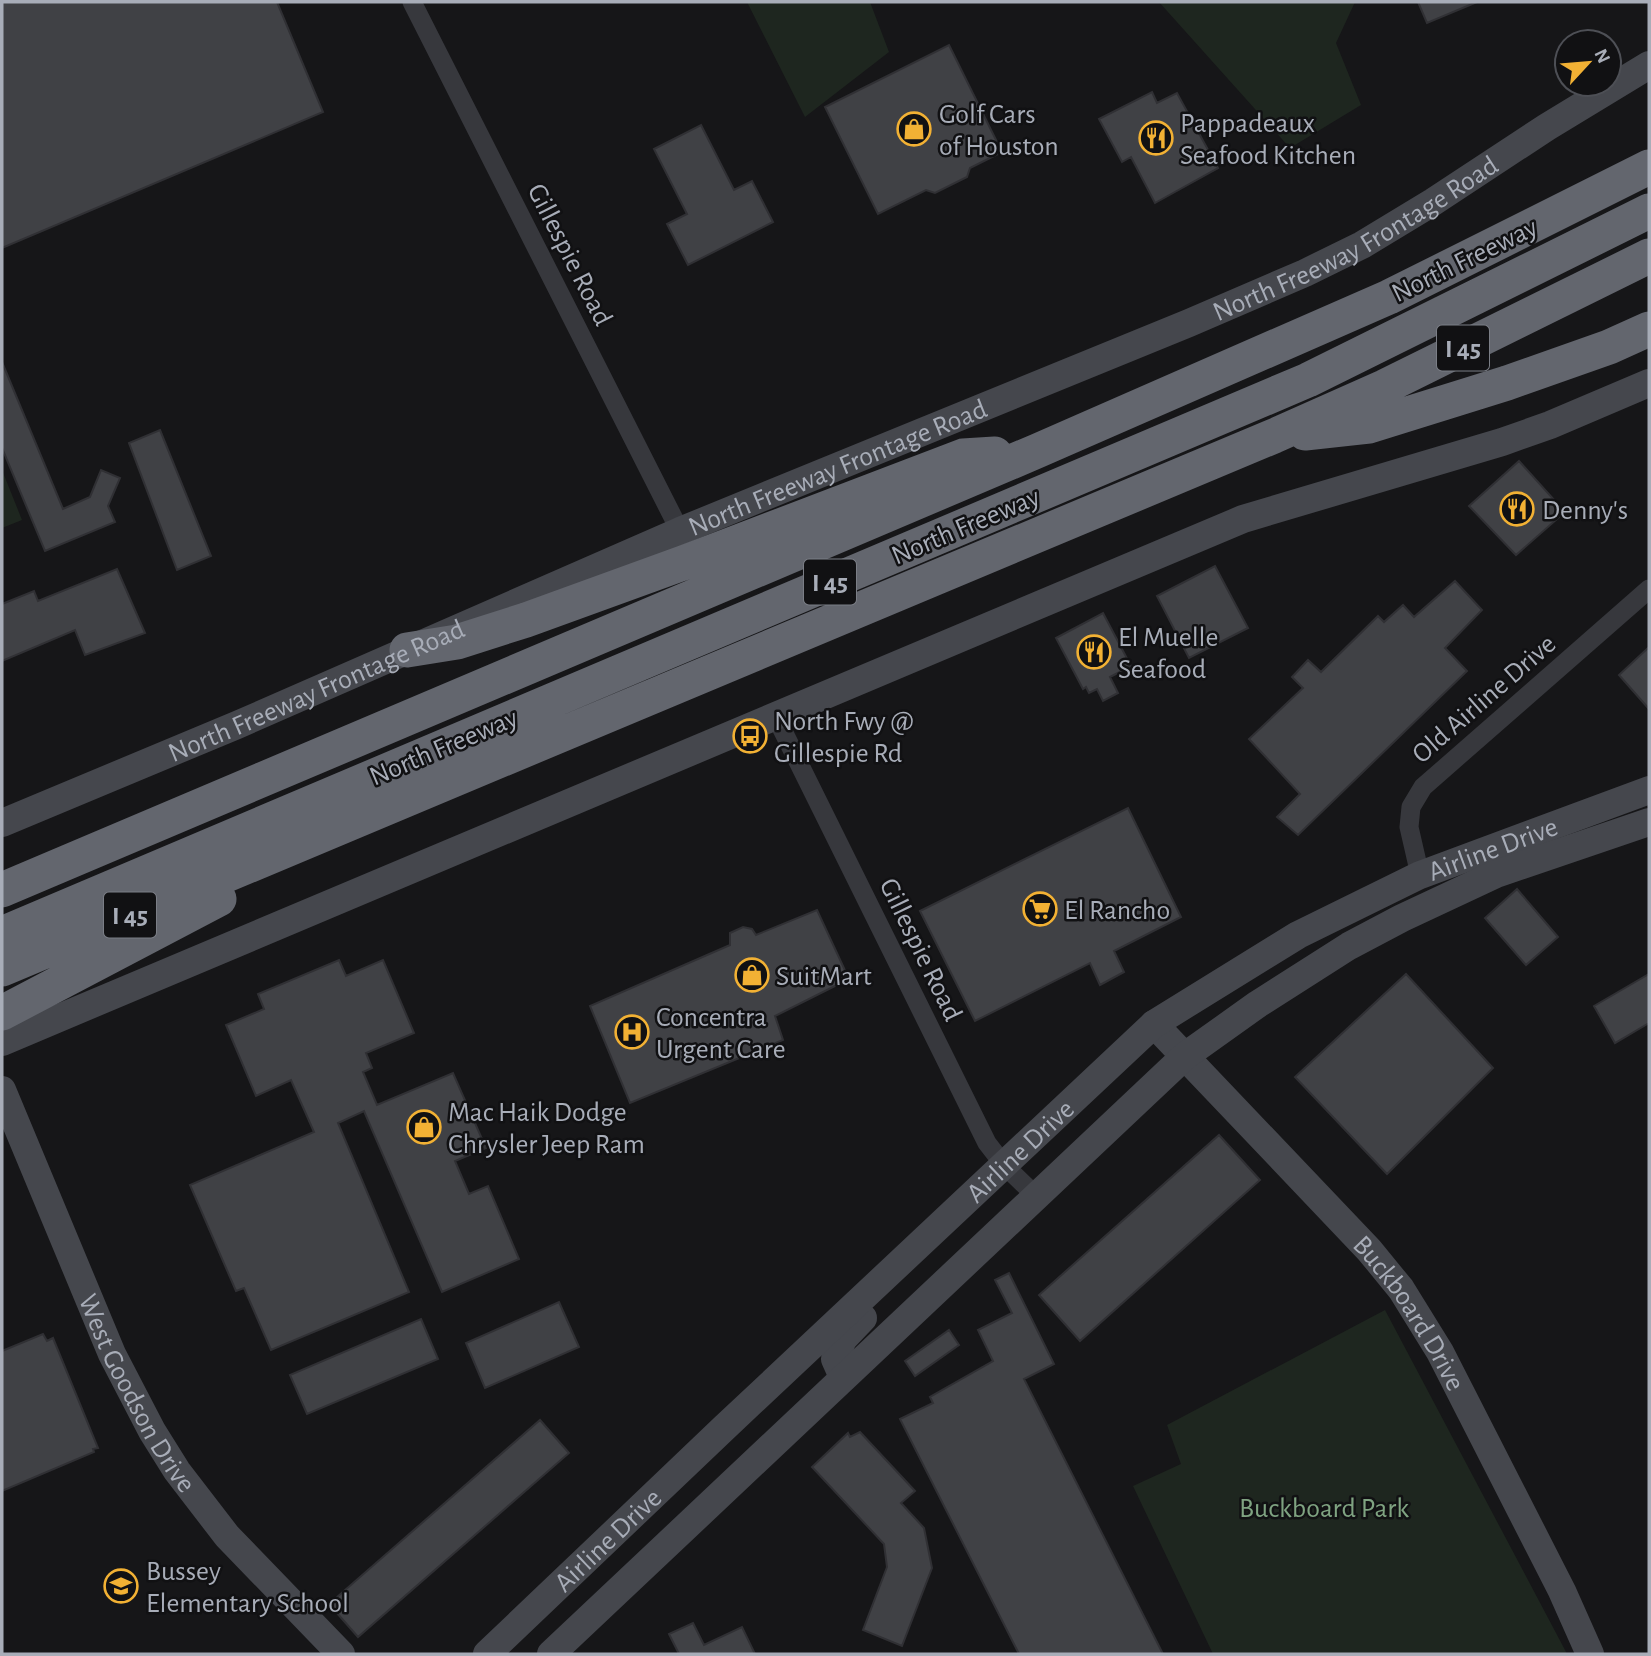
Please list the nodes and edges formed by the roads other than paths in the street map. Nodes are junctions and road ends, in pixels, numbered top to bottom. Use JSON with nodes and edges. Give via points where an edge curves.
{"nodes":[{"id":1,"x":412,"y":2,"type":"edge"},
{"id":2,"x":1649,"y":65,"type":"edge"},
{"id":3,"x":1649,"y":167,"type":"edge"},
{"id":4,"x":1649,"y":211,"type":"edge"},
{"id":5,"x":1649,"y":256,"type":"edge"},
{"id":6,"x":1649,"y":329,"type":"edge"},
{"id":7,"x":1649,"y":383,"type":"edge"},
{"id":8,"x":1274,"y":436,"type":"junction"},
{"id":9,"x":1037,"y":451,"type":"junction"},
{"id":10,"x":680,"y":531,"type":"junction"},
{"id":11,"x":1649,"y":589,"type":"edge"},
{"id":12,"x":407,"y":650,"type":"junction"},
{"id":13,"x":775,"y":715,"type":"junction"},
{"id":14,"x":1649,"y":790,"type":"edge"},
{"id":15,"x":1649,"y":822,"type":"edge"},
{"id":16,"x":2,"y":823,"type":"edge"},
{"id":17,"x":258,"y":861,"type":"junction"},
{"id":18,"x":1420,"y":875,"type":"junction"},
{"id":19,"x":2,"y":890,"type":"edge"},
{"id":20,"x":1402,"y":918,"type":"junction"},
{"id":21,"x":2,"y":934,"type":"edge"},
{"id":22,"x":2,"y":969,"type":"edge"},
{"id":23,"x":2,"y":1013,"type":"edge"},
{"id":24,"x":1154,"y":1024,"type":"junction"},
{"id":25,"x":2,"y":1042,"type":"edge"},
{"id":26,"x":1185,"y":1056,"type":"junction"},
{"id":27,"x":2,"y":1090,"type":"edge"},
{"id":28,"x":1004,"y":1165,"type":"junction"},
{"id":29,"x":1036,"y":1196,"type":"junction"},
{"id":30,"x":869,"y":1292,"type":"junction"},
{"id":31,"x":844,"y":1377,"type":"junction"},
{"id":32,"x":725,"y":1427,"type":"junction"},
{"id":33,"x":757,"y":1458,"type":"junction"},
{"id":34,"x":341,"y":1654,"type":"edge"},
{"id":35,"x":487,"y":1654,"type":"edge"},
{"id":36,"x":551,"y":1654,"type":"edge"},
{"id":37,"x":1590,"y":1654,"type":"edge"}],
"edges":[{"from":1,"to":10,"type":"street","name":"Gillespie Road"},
{"from":2,"to":10,"type":"main road","name":"North Freeway Frontage Road","via":[[1362,245],[1305,273]]},
{"from":3,"to":9,"type":"highway","name":"North Freeway","number":"I 45","via":[[1389,297]]},
{"from":4,"to":21,"type":"highway","name":"North Freeway","number":"I 45","via":[[1308,380]]},
{"from":5,"to":8,"type":"highway","name":"North Freeway","number":"I 45"},
{"from":6,"to":8,"type":"highway","via":[[1507,383],[1368,426]]},
{"from":7,"to":13,"type":"main road","via":[[1502,442],[1243,519]]},
{"from":8,"to":17,"type":"highway","name":"North Freeway","number":"I 45"},
{"from":9,"to":12,"type":"highway","via":[[964,456],[526,620],[457,642]]},
{"from":9,"to":19,"type":"highway","name":"North Freeway","number":"I 45"},
{"from":10,"to":12,"type":"main road","name":"North Freeway Frontage Road"},
{"from":11,"to":18,"type":"street","name":"Old Airline Drive","via":[[1423,787],[1412,807],[1409,827]]},
{"from":12,"to":16,"type":"main road","name":"North Freeway Frontage Road"},
{"from":13,"to":25,"type":"main road"},
{"from":13,"to":28,"type":"street","name":"Gillespie Road","via":[[987,1143]]},
{"from":14,"to":18,"type":"main road","name":"Airline Drive"},
{"from":15,"to":20,"type":"main road","name":"Airline Drive","via":[[1496,874]]},
{"from":17,"to":22,"type":"highway","name":"North Freeway","number":"I 45"},
{"from":17,"to":23,"type":"highway","via":[[217,900]]},
{"from":18,"to":20,"type":"main road","via":[[1425,888]]},
{"from":18,"to":24,"type":"main road","name":"Airline Drive","via":[[1297,935]]},
{"from":20,"to":26,"type":"main road","name":"Airline Drive","via":[[1315,967]]},
{"from":24,"to":26,"type":"main road","name":"Buckboard Drive"},
{"from":24,"to":28,"type":"main road","name":"Airline Drive"},
{"from":26,"to":29,"type":"main road","name":"Airline Drive"},
{"from":26,"to":37,"type":"main road","name":"Buckboard Drive","via":[[1401,1289],[1440,1352]]},
{"from":27,"to":34,"type":"main road","name":"West Goodson Drive","via":[[112,1354],[152,1431],[227,1536]]},
{"from":28,"to":29,"type":"street","name":"Gillespie Road"},
{"from":28,"to":30,"type":"main road","name":"Airline Drive"},
{"from":29,"to":31,"type":"main road","name":"Airline Drive"},
{"from":30,"to":31,"type":"main road","via":[[866,1314],[842,1339],[835,1359]]},
{"from":30,"to":32,"type":"main road","name":"Airline Drive"},
{"from":31,"to":33,"type":"main road","name":"Airline Drive"},
{"from":32,"to":33,"type":"main road"},
{"from":32,"to":35,"type":"main road","name":"Airline Drive"},
{"from":33,"to":36,"type":"main road","name":"Airline Drive"}]}
